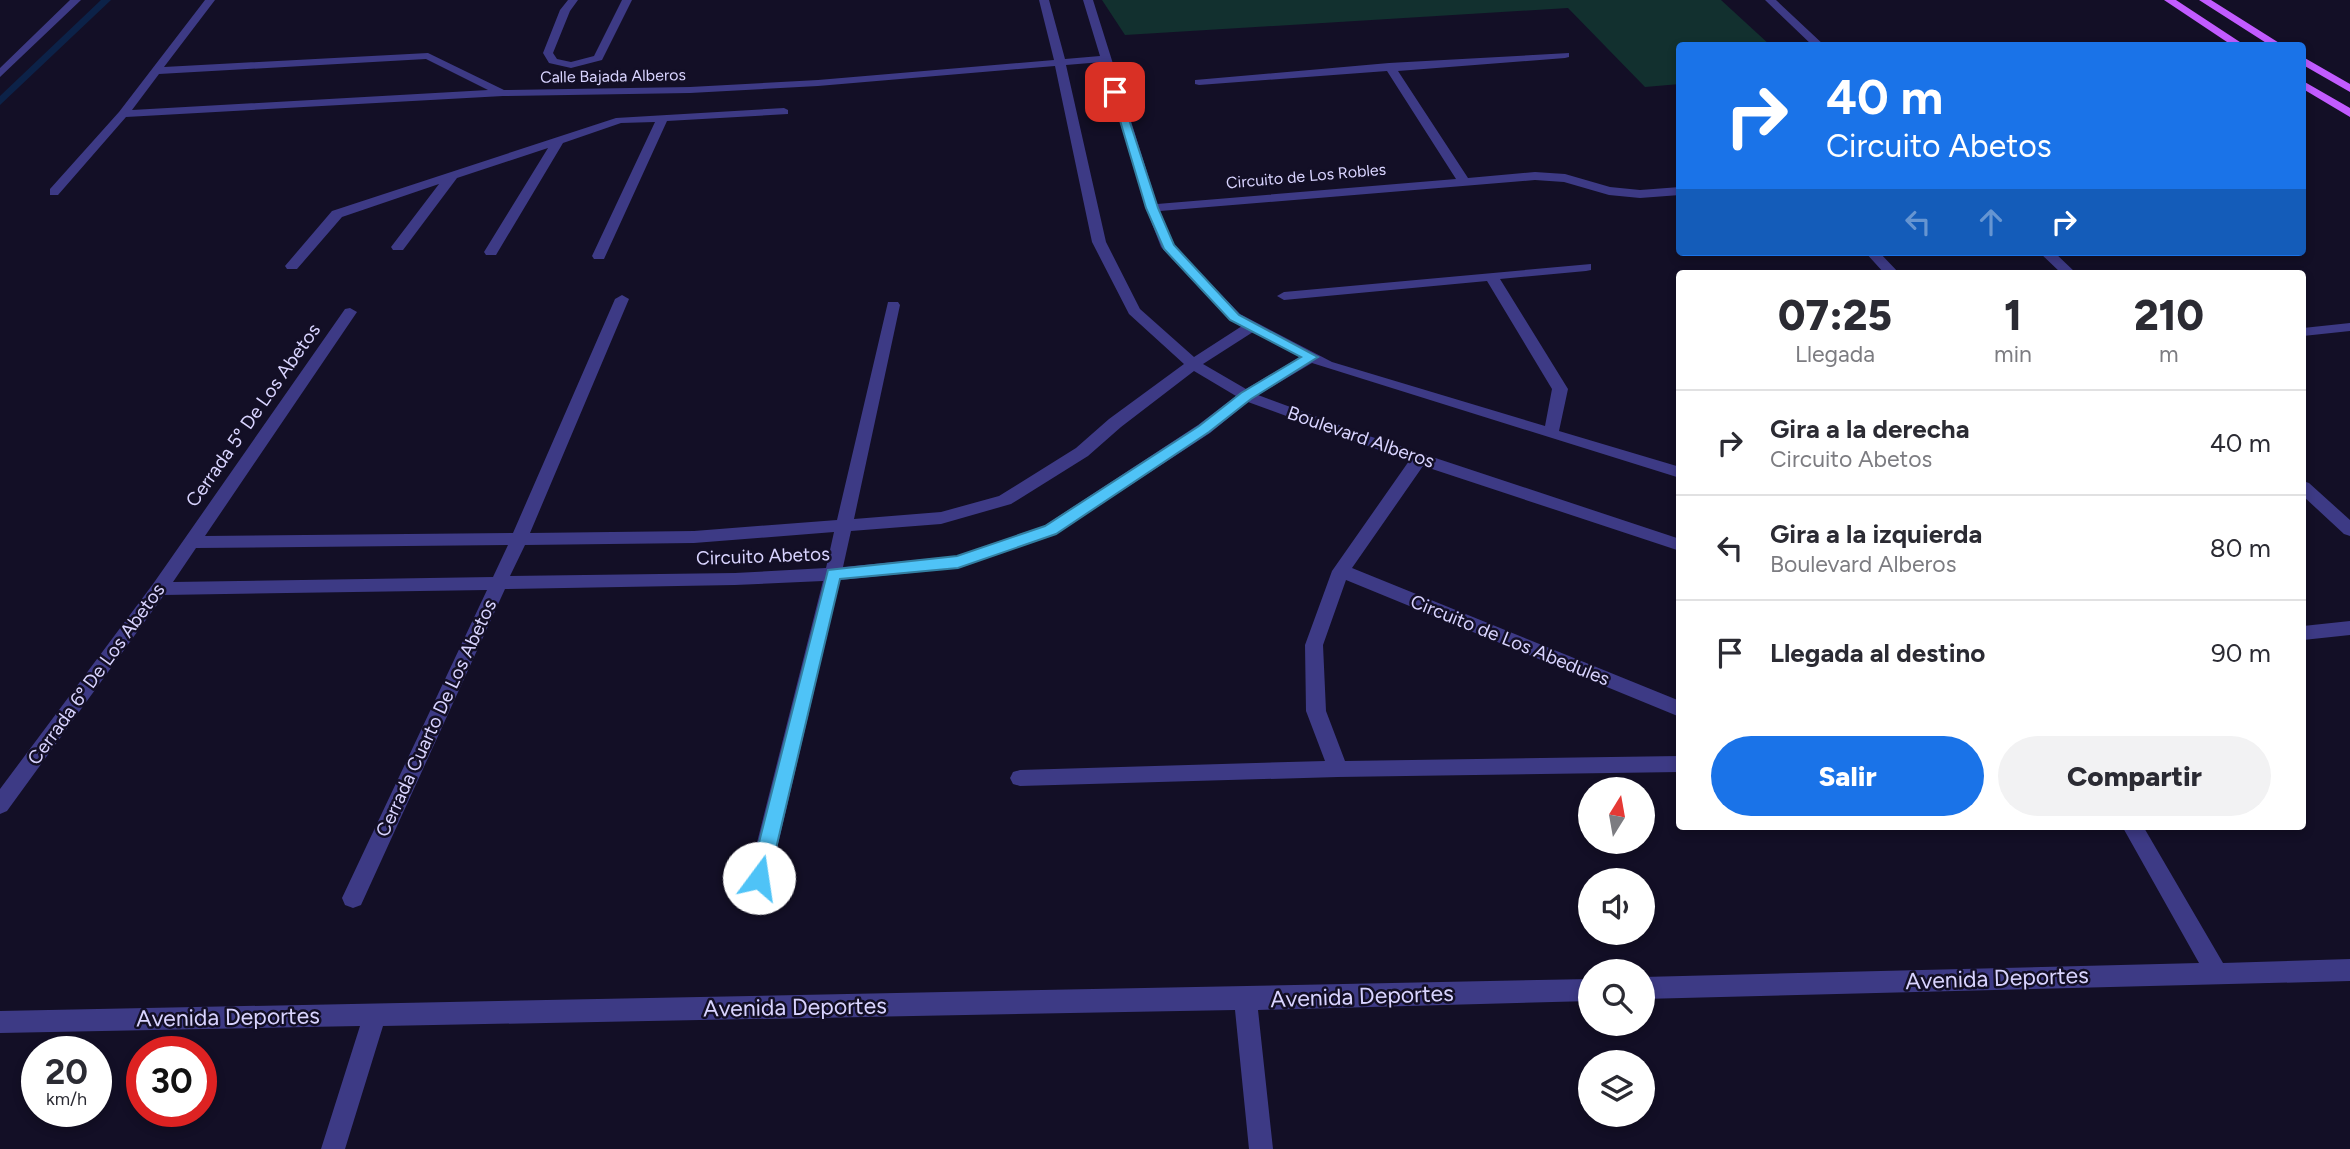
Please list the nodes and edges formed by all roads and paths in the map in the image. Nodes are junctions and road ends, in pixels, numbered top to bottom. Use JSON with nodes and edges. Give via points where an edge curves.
{"nodes":[{"id":1,"x":76,"y":0,"type":"edge"},
{"id":2,"x":210,"y":0,"type":"edge"},
{"id":3,"x":573,"y":0,"type":"edge"},
{"id":4,"x":627,"y":0,"type":"edge"},
{"id":5,"x":1044,"y":0,"type":"edge"},
{"id":6,"x":1088,"y":0,"type":"edge"},
{"id":7,"x":1770,"y":0,"type":"edge"},
{"id":8,"x":2168,"y":0,"type":"edge"},
{"id":9,"x":2204,"y":0,"type":"edge"},
{"id":10,"x":1816,"y":42,"type":"edge"},
{"id":11,"x":2235,"y":42,"type":"edge"},
{"id":12,"x":2272,"y":42,"type":"edge"},
{"id":13,"x":1565,"y":55,"type":"dead end"},
{"id":14,"x":1104,"y":59,"type":"junction"},
{"id":15,"x":2306,"y":62,"type":"edge"},
{"id":16,"x":1058,"y":63,"type":"junction"},
{"id":17,"x":1389,"y":66,"type":"junction"},
{"id":18,"x":155,"y":71,"type":"junction"},
{"id":19,"x":0,"y":74,"type":"edge"},
{"id":20,"x":1199,"y":82,"type":"dead end"},
{"id":21,"x":2306,"y":86,"type":"edge"},
{"id":22,"x":2350,"y":89,"type":"edge"},
{"id":23,"x":503,"y":93,"type":"junction"},
{"id":24,"x":633,"y":93,"type":"junction"},
{"id":25,"x":784,"y":112,"type":"dead end"},
{"id":26,"x":2350,"y":113,"type":"edge"},
{"id":27,"x":123,"y":114,"type":"junction"},
{"id":28,"x":663,"y":118,"type":"junction"},
{"id":29,"x":620,"y":120,"type":"junction"},
{"id":30,"x":559,"y":140,"type":"junction"},
{"id":31,"x":452,"y":176,"type":"junction"},
{"id":32,"x":1463,"y":180,"type":"junction"},
{"id":33,"x":1676,"y":191,"type":"edge"},
{"id":34,"x":54,"y":192,"type":"dead end"},
{"id":35,"x":1152,"y":208,"type":"junction"},
{"id":36,"x":398,"y":247,"type":"dead end"},
{"id":37,"x":491,"y":252,"type":"dead end"},
{"id":38,"x":599,"y":256,"type":"dead end"},
{"id":39,"x":1876,"y":256,"type":"edge"},
{"id":40,"x":2050,"y":256,"type":"edge"},
{"id":41,"x":292,"y":266,"type":"dead end"},
{"id":42,"x":1586,"y":267,"type":"dead end"},
{"id":43,"x":1889,"y":270,"type":"edge"},
{"id":44,"x":2066,"y":270,"type":"edge"},
{"id":45,"x":1492,"y":278,"type":"junction"},
{"id":46,"x":1284,"y":296,"type":"dead end"},
{"id":47,"x":622,"y":299,"type":"dead end"},
{"id":48,"x":893,"y":306,"type":"dead end"},
{"id":49,"x":350,"y":312,"type":"dead end"},
{"id":50,"x":1252,"y":326,"type":"junction"},
{"id":51,"x":2350,"y":327,"type":"edge"},
{"id":52,"x":2306,"y":332,"type":"edge"},
{"id":53,"x":1311,"y":357,"type":"junction"},
{"id":54,"x":1193,"y":364,"type":"junction"},
{"id":55,"x":1246,"y":396,"type":"junction"},
{"id":56,"x":1551,"y":434,"type":"junction"},
{"id":57,"x":1419,"y":458,"type":"junction"},
{"id":58,"x":1676,"y":472,"type":"edge"},
{"id":59,"x":2306,"y":490,"type":"edge"},
{"id":60,"x":844,"y":526,"type":"junction"},
{"id":61,"x":2350,"y":530,"type":"edge"},
{"id":62,"x":519,"y":540,"type":"junction"},
{"id":63,"x":190,"y":542,"type":"junction"},
{"id":64,"x":1676,"y":544,"type":"edge"},
{"id":65,"x":1341,"y":571,"type":"junction"},
{"id":66,"x":833,"y":574,"type":"junction"},
{"id":67,"x":499,"y":581,"type":"junction"},
{"id":68,"x":159,"y":589,"type":"junction"},
{"id":69,"x":2350,"y":628,"type":"edge"},
{"id":70,"x":2306,"y":633,"type":"edge"},
{"id":71,"x":1676,"y":707,"type":"edge"},
{"id":72,"x":1676,"y":764,"type":"edge"},
{"id":73,"x":1338,"y":769,"type":"junction"},
{"id":74,"x":1020,"y":778,"type":"dead end"},
{"id":75,"x":0,"y":805,"type":"edge"},
{"id":76,"x":2134,"y":830,"type":"edge"},
{"id":77,"x":759,"y":878,"type":"dead end"},
{"id":78,"x":354,"y":898,"type":"dead end"},
{"id":79,"x":2350,"y":970,"type":"edge"},
{"id":80,"x":2216,"y":972,"type":"junction"},
{"id":81,"x":1655,"y":988,"type":"edge"},
{"id":82,"x":1578,"y":990,"type":"edge"},
{"id":83,"x":1245,"y":999,"type":"junction"},
{"id":84,"x":376,"y":1013,"type":"junction"},
{"id":85,"x":0,"y":1022,"type":"edge"},
{"id":86,"x":333,"y":1149,"type":"edge"},
{"id":87,"x":1261,"y":1149,"type":"edge"}],
"edges":[{"from":1,"to":19,"type":"street"},
{"from":2,"to":18,"type":"street"},
{"from":3,"to":4,"type":"street","via":[[548,53],[552,61],[571,65],[598,58]]},
{"from":5,"to":16,"type":"street","name":"Boulevard Alberos"},
{"from":6,"to":14,"type":"street"},
{"from":7,"to":10,"type":"street"},
{"from":8,"to":11,"type":"main road"},
{"from":9,"to":12,"type":"main road"},
{"from":13,"to":17,"type":"street"},
{"from":14,"to":16,"type":"street","name":"Calle Bajada Alberos"},
{"from":14,"to":35,"type":"street"},
{"from":15,"to":22,"type":"main road"},
{"from":16,"to":24,"type":"street","name":"Calle Bajada Alberos"},
{"from":16,"to":54,"type":"street","name":"Boulevard Alberos","via":[[1099,242],[1134,311]]},
{"from":17,"to":20,"type":"street"},
{"from":17,"to":32,"type":"street"},
{"from":18,"to":23,"type":"street","via":[[428,56]]},
{"from":18,"to":27,"type":"street"},
{"from":21,"to":26,"type":"main road"},
{"from":23,"to":24,"type":"street","name":"Calle Bajada Alberos"},
{"from":23,"to":27,"type":"street","name":"Calle Bajada Alberos"},
{"from":24,"to":29,"type":"street"},
{"from":25,"to":28,"type":"street"},
{"from":27,"to":34,"type":"street"},
{"from":28,"to":29,"type":"street"},
{"from":28,"to":38,"type":"street"},
{"from":29,"to":30,"type":"street"},
{"from":30,"to":31,"type":"street"},
{"from":30,"to":37,"type":"street"},
{"from":31,"to":36,"type":"street"},
{"from":31,"to":41,"type":"street","via":[[337,214]]},
{"from":32,"to":33,"type":"street","name":"Circuito de Los Robles","via":[[1535,176],[1565,178],[1609,191]]},
{"from":32,"to":35,"type":"street","name":"Circuito de Los Robles"},
{"from":35,"to":50,"type":"street","via":[[1168,247],[1235,317]]},
{"from":39,"to":43,"type":"street"},
{"from":40,"to":44,"type":"street"},
{"from":42,"to":45,"type":"street"},
{"from":45,"to":46,"type":"street"},
{"from":45,"to":56,"type":"street","via":[[1560,388]]},
{"from":47,"to":62,"type":"street","name":"Cerrada Cuarto De Los Abetos"},
{"from":48,"to":60,"type":"street"},
{"from":49,"to":63,"type":"street","name":"Cerrada 5º De Los Abetos"},
{"from":50,"to":53,"type":"street"},
{"from":50,"to":54,"type":"street","name":"Circuito Abetos"},
{"from":51,"to":52,"type":"street"},
{"from":53,"to":55,"type":"street","name":"Circuito Abetos"},
{"from":53,"to":56,"type":"street"},
{"from":54,"to":55,"type":"street","name":"Boulevard Alberos"},
{"from":54,"to":60,"type":"street","name":"Circuito Abetos","via":[[1082,452],[1005,500],[941,517]]},
{"from":55,"to":57,"type":"street","name":"Boulevard Alberos"},
{"from":55,"to":66,"type":"street","name":"Circuito Abetos","via":[[1051,530],[958,562]]},
{"from":56,"to":58,"type":"street"},
{"from":57,"to":64,"type":"street","name":"Boulevard Alberos"},
{"from":57,"to":65,"type":"street"},
{"from":59,"to":61,"type":"street"},
{"from":60,"to":62,"type":"street","name":"Circuito Abetos","via":[[694,537]]},
{"from":60,"to":66,"type":"street"},
{"from":62,"to":63,"type":"street","name":"Circuito Abetos"},
{"from":62,"to":67,"type":"street","name":"Cerrada Cuarto De Los Abetos"},
{"from":63,"to":68,"type":"street","name":"Cerrada 6º De Los Abetos"},
{"from":65,"to":71,"type":"street","name":"Circuito de Los Abedules"},
{"from":65,"to":73,"type":"street","via":[[1314,645],[1316,711]]},
{"from":66,"to":67,"type":"street","name":"Circuito Abetos"},
{"from":66,"to":77,"type":"street"},
{"from":67,"to":68,"type":"street","name":"Circuito Abetos"},
{"from":67,"to":78,"type":"street","name":"Cerrada Cuarto De Los Abetos"},
{"from":68,"to":75,"type":"street","name":"Cerrada 6º De Los Abetos"},
{"from":69,"to":70,"type":"street"},
{"from":72,"to":73,"type":"street"},
{"from":73,"to":74,"type":"street"},
{"from":76,"to":80,"type":"street"},
{"from":79,"to":80,"type":"street","name":"Avenida Deportes"},
{"from":80,"to":81,"type":"street","name":"Avenida Deportes"},
{"from":82,"to":83,"type":"street","name":"Avenida Deportes"},
{"from":83,"to":84,"type":"street","name":"Avenida Deportes"},
{"from":83,"to":87,"type":"street"},
{"from":84,"to":85,"type":"street","name":"Avenida Deportes"},
{"from":84,"to":86,"type":"street"}]}
